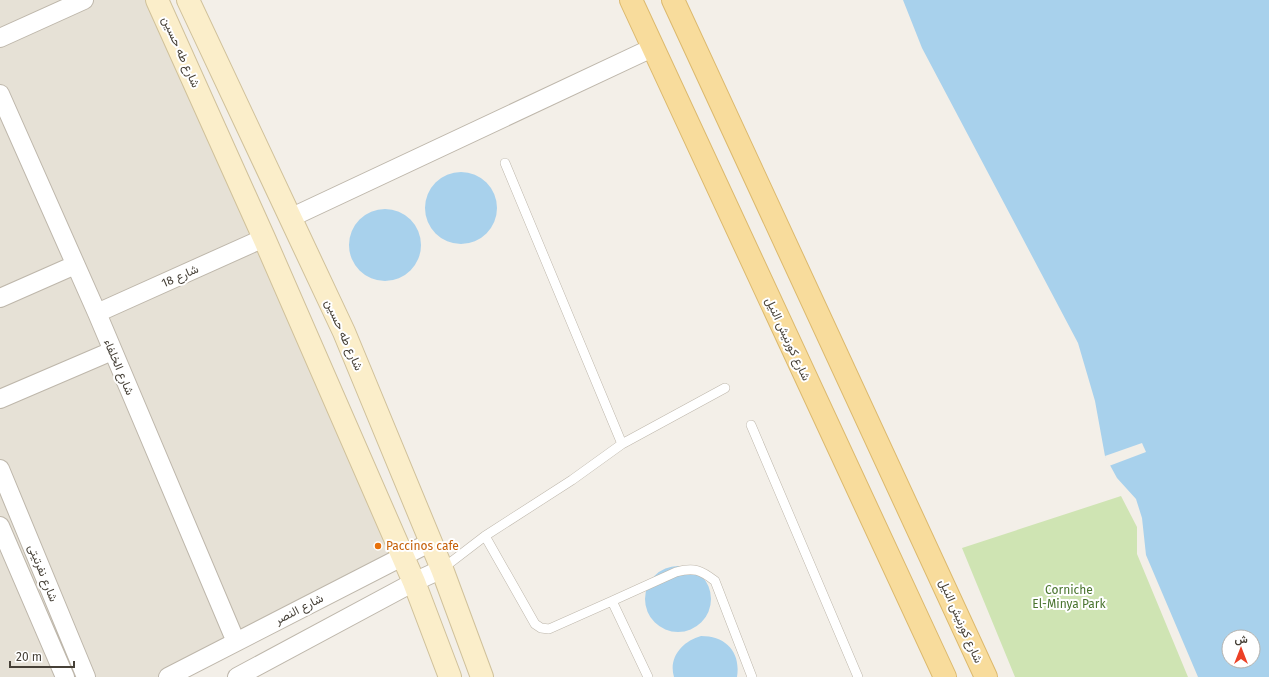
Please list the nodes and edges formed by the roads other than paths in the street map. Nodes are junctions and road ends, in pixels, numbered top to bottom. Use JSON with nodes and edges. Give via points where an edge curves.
{"nodes":[{"id":1,"x":84,"y":0,"type":"edge"},
{"id":2,"x":157,"y":0,"type":"edge"},
{"id":3,"x":188,"y":0,"type":"edge"},
{"id":4,"x":631,"y":0,"type":"edge"},
{"id":5,"x":673,"y":0,"type":"edge"},
{"id":6,"x":0,"y":38,"type":"edge"},
{"id":7,"x":652,"y":48,"type":"junction"},
{"id":8,"x":0,"y":94,"type":"edge"},
{"id":9,"x":505,"y":163,"type":"dead end"},
{"id":10,"x":290,"y":218,"type":"junction"},
{"id":11,"x":264,"y":238,"type":"junction"},
{"id":12,"x":75,"y":265,"type":"junction"},
{"id":13,"x":0,"y":298,"type":"edge"},
{"id":14,"x":96,"y":313,"type":"junction"},
{"id":15,"x":112,"y":351,"type":"junction"},
{"id":16,"x":726,"y":388,"type":"dead end"},
{"id":17,"x":0,"y":399,"type":"edge"},
{"id":18,"x":752,"y":425,"type":"dead end"},
{"id":19,"x":622,"y":444,"type":"junction"},
{"id":20,"x":0,"y":469,"type":"edge"},
{"id":21,"x":0,"y":526,"type":"edge"},
{"id":22,"x":485,"y":536,"type":"junction"},
{"id":23,"x":431,"y":542,"type":"junction"},
{"id":24,"x":402,"y":556,"type":"junction"},
{"id":25,"x":442,"y":569,"type":"junction"},
{"id":26,"x":414,"y":582,"type":"junction"},
{"id":27,"x":612,"y":600,"type":"junction"},
{"id":28,"x":236,"y":642,"type":"junction"},
{"id":29,"x":65,"y":677,"type":"edge"},
{"id":30,"x":86,"y":677,"type":"edge"},
{"id":31,"x":168,"y":677,"type":"edge"},
{"id":32,"x":237,"y":677,"type":"edge"},
{"id":33,"x":450,"y":677,"type":"edge"},
{"id":34,"x":482,"y":677,"type":"edge"},
{"id":35,"x":648,"y":677,"type":"edge"},
{"id":36,"x":752,"y":677,"type":"edge"},
{"id":37,"x":858,"y":677,"type":"edge"},
{"id":38,"x":945,"y":677,"type":"edge"},
{"id":39,"x":986,"y":677,"type":"edge"}],
"edges":[{"from":1,"to":6,"type":"street"},
{"from":2,"to":11,"type":"main road","name":"شارع طه حسين"},
{"from":3,"to":10,"type":"main road","name":"شارع طه حسين"},
{"from":4,"to":7,"type":"main road","name":"شارع كورنيش النيل"},
{"from":5,"to":39,"type":"main road","name":"شارع كورنيش النيل"},
{"from":7,"to":10,"type":"street"},
{"from":7,"to":38,"type":"main road","name":"شارع كورنيش النيل"},
{"from":8,"to":12,"type":"street","name":"شارع الخلفاء"},
{"from":9,"to":19,"type":"lane"},
{"from":10,"to":23,"type":"main road","name":"شارع طه حسين","via":[[344,332]]},
{"from":11,"to":14,"type":"street","name":"شارع 18"},
{"from":11,"to":24,"type":"main road","name":"شارع طه حسين"},
{"from":12,"to":13,"type":"street"},
{"from":12,"to":14,"type":"street","name":"شارع الخلفاء"},
{"from":14,"to":15,"type":"street","name":"شارع الخلفاء"},
{"from":15,"to":17,"type":"street"},
{"from":15,"to":28,"type":"street","name":"شارع الخلفاء"},
{"from":16,"to":19,"type":"lane"},
{"from":18,"to":37,"type":"lane"},
{"from":19,"to":22,"type":"lane","via":[[572,480]]},
{"from":20,"to":30,"type":"street","name":"شارع نفرتيتى"},
{"from":21,"to":29,"type":"street","name":"شارع نفرتيتى"},
{"from":22,"to":25,"type":"lane"},
{"from":22,"to":27,"type":"lane","via":[[535,624],[541,628],[549,629]]},
{"from":23,"to":24,"type":"street","name":"شارع النصر"},
{"from":23,"to":25,"type":"main road","name":"شارع طه حسين"},
{"from":24,"to":26,"type":"main road","name":"شارع طه حسين"},
{"from":24,"to":28,"type":"street","name":"شارع النصر"},
{"from":25,"to":26,"type":"street"},
{"from":25,"to":34,"type":"main road","name":"شارع طه حسين"},
{"from":26,"to":32,"type":"street"},
{"from":26,"to":33,"type":"main road","name":"شارع طه حسين"},
{"from":27,"to":35,"type":"lane"},
{"from":27,"to":36,"type":"lane","via":[[676,572],[688,569],[703,571],[716,581]]},
{"from":28,"to":31,"type":"street","name":"شارع النصر"}]}
